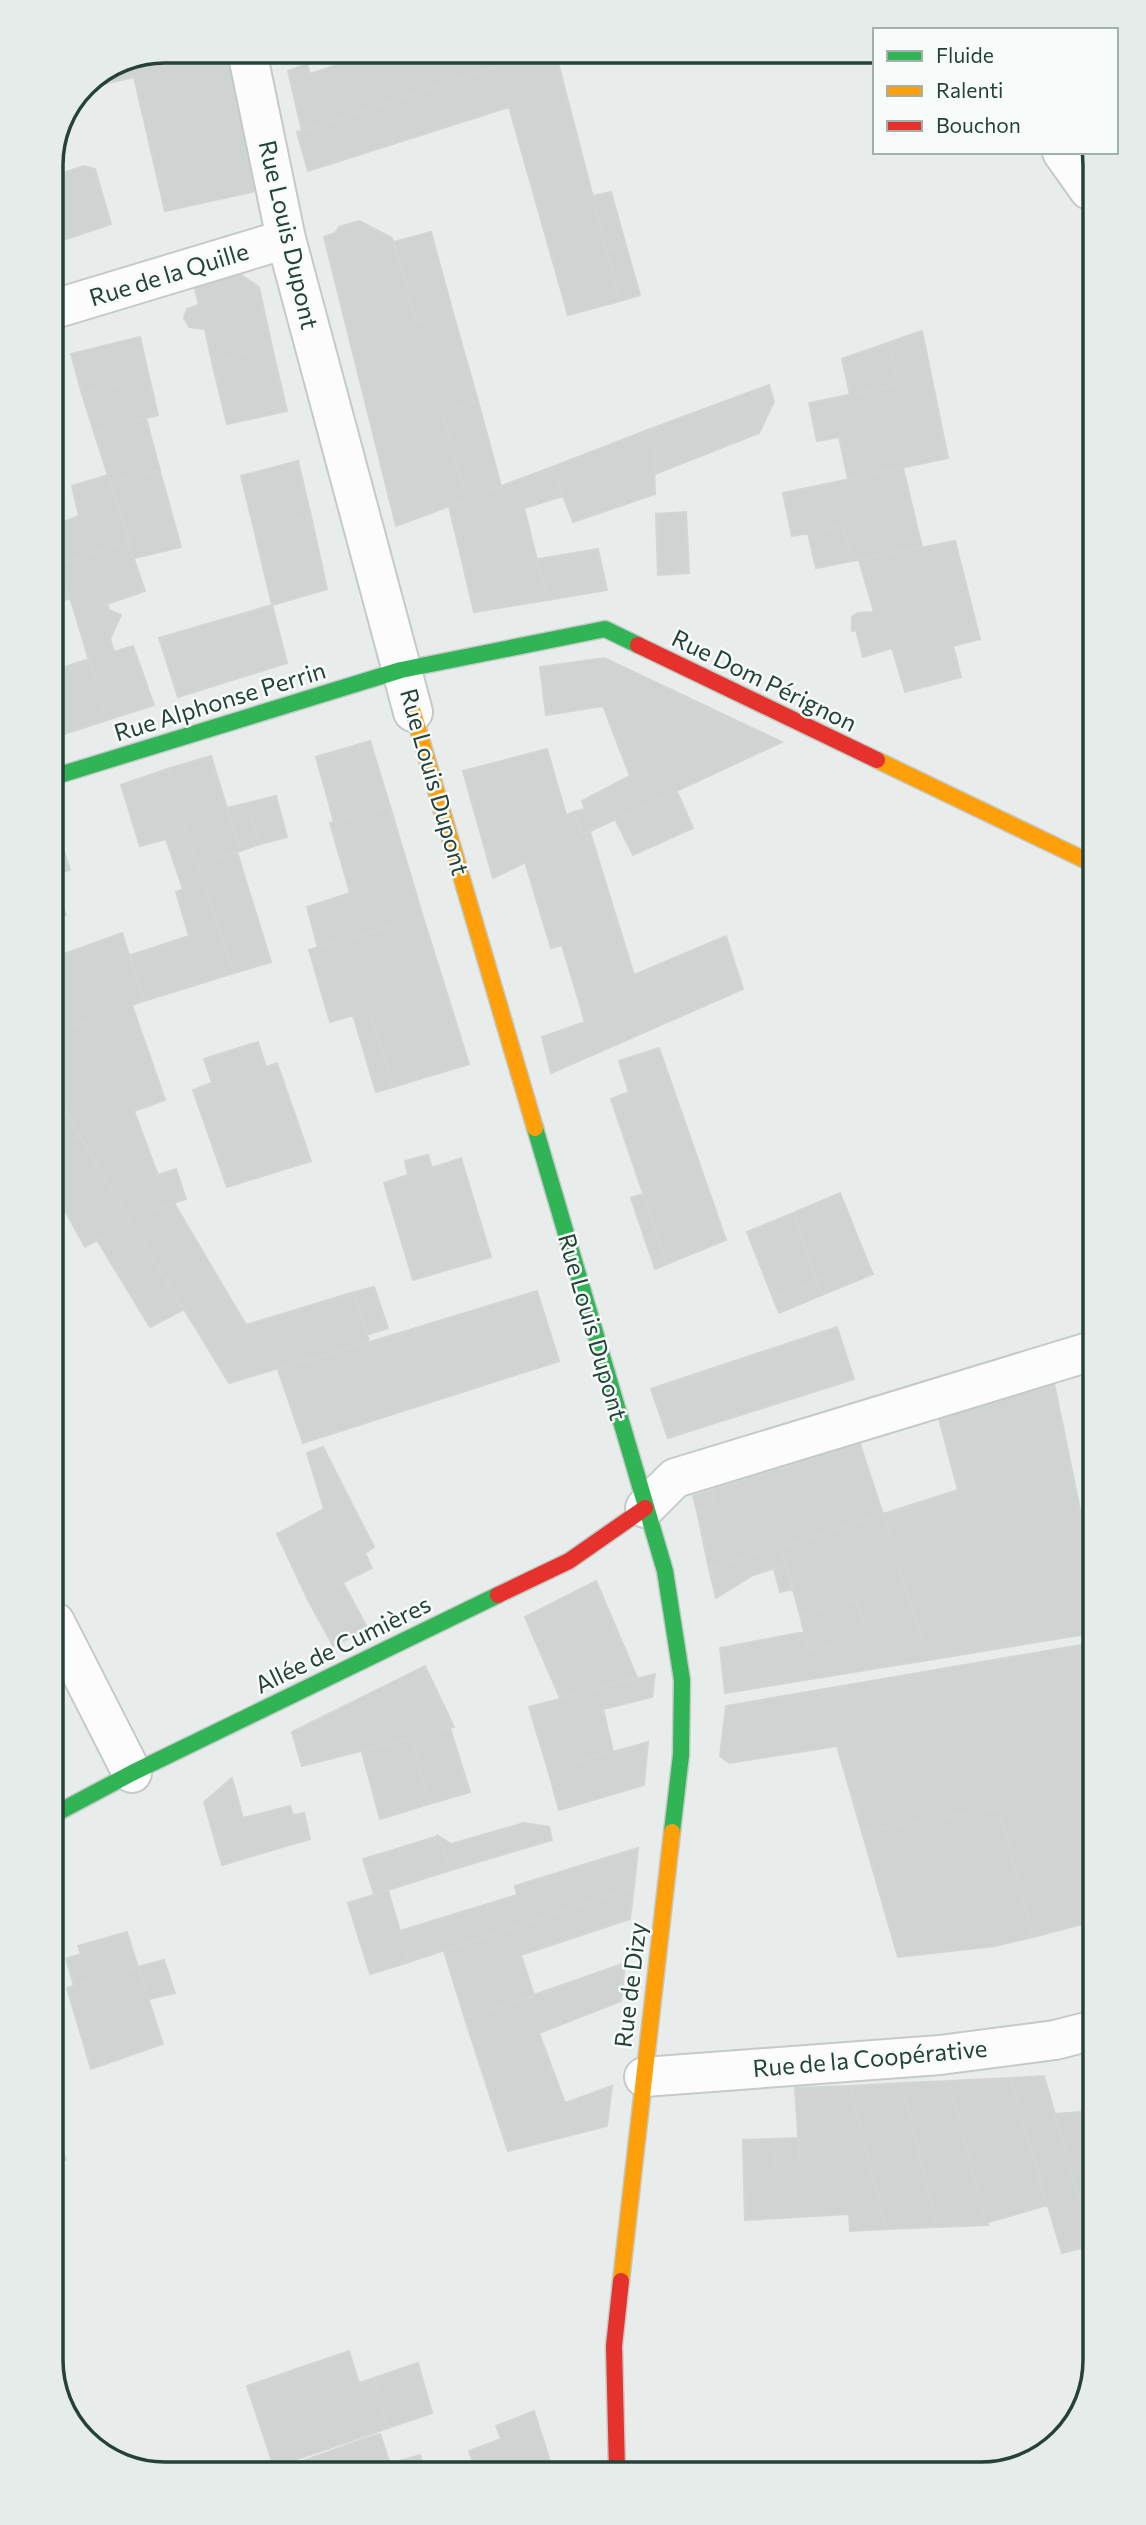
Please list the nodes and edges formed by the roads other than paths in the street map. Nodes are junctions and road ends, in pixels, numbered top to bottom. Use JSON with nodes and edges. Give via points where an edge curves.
{"nodes":[{"id":1,"x":249,"y":63,"type":"edge"},
{"id":2,"x":1063,"y":154,"type":"edge"},
{"id":3,"x":1083,"y":182,"type":"edge"},
{"id":4,"x":286,"y":239,"type":"junction"},
{"id":5,"x":63,"y":306,"type":"edge"},
{"id":6,"x":401,"y":670,"type":"junction"},
{"id":7,"x":413,"y":712,"type":"joint"},
{"id":8,"x":63,"y":774,"type":"edge"},
{"id":9,"x":1083,"y":859,"type":"edge"},
{"id":10,"x":1083,"y":1354,"type":"edge"},
{"id":11,"x":645,"y":1508,"type":"junction"},
{"id":12,"x":63,"y":1638,"type":"edge"},
{"id":13,"x":132,"y":1773,"type":"junction"},
{"id":14,"x":63,"y":1810,"type":"edge"},
{"id":15,"x":1083,"y":2033,"type":"edge"},
{"id":16,"x":644,"y":2077,"type":"junction"},
{"id":17,"x":617,"y":2462,"type":"edge"}],
"edges":[{"from":1,"to":4,"type":"street","name":"Rue Louis Dupont"},
{"from":2,"to":3,"type":"street"},
{"from":4,"to":5,"type":"street","name":"Rue de la Quille"},
{"from":4,"to":6,"type":"street","name":"Rue Louis Dupont"},
{"from":6,"to":7,"type":"street","name":"Rue Louis Dupont"},
{"from":6,"to":8,"type":"main road","name":"Rue Alphonse Perrin"},
{"from":6,"to":9,"type":"main road","name":"Rue Dom Pérignon","via":[[605,629]]},
{"from":7,"to":11,"type":"main road","name":"Rue Louis Dupont"},
{"from":10,"to":11,"type":"street","via":[[676,1478]]},
{"from":11,"to":13,"type":"main road","name":"Allée de Cumières","via":[[569,1561]]},
{"from":11,"to":16,"type":"main road","name":"Rue de Dizy","via":[[665,1571],[682,1680],[681,1755]]},
{"from":12,"to":13,"type":"street"},
{"from":13,"to":14,"type":"main road","name":"Allée de Cumières"},
{"from":15,"to":16,"type":"street","name":"Rue de la Coopérative","via":[[940,2055]]},
{"from":16,"to":17,"type":"main road","name":"Rue de Dizy","via":[[614,2346]]}]}
